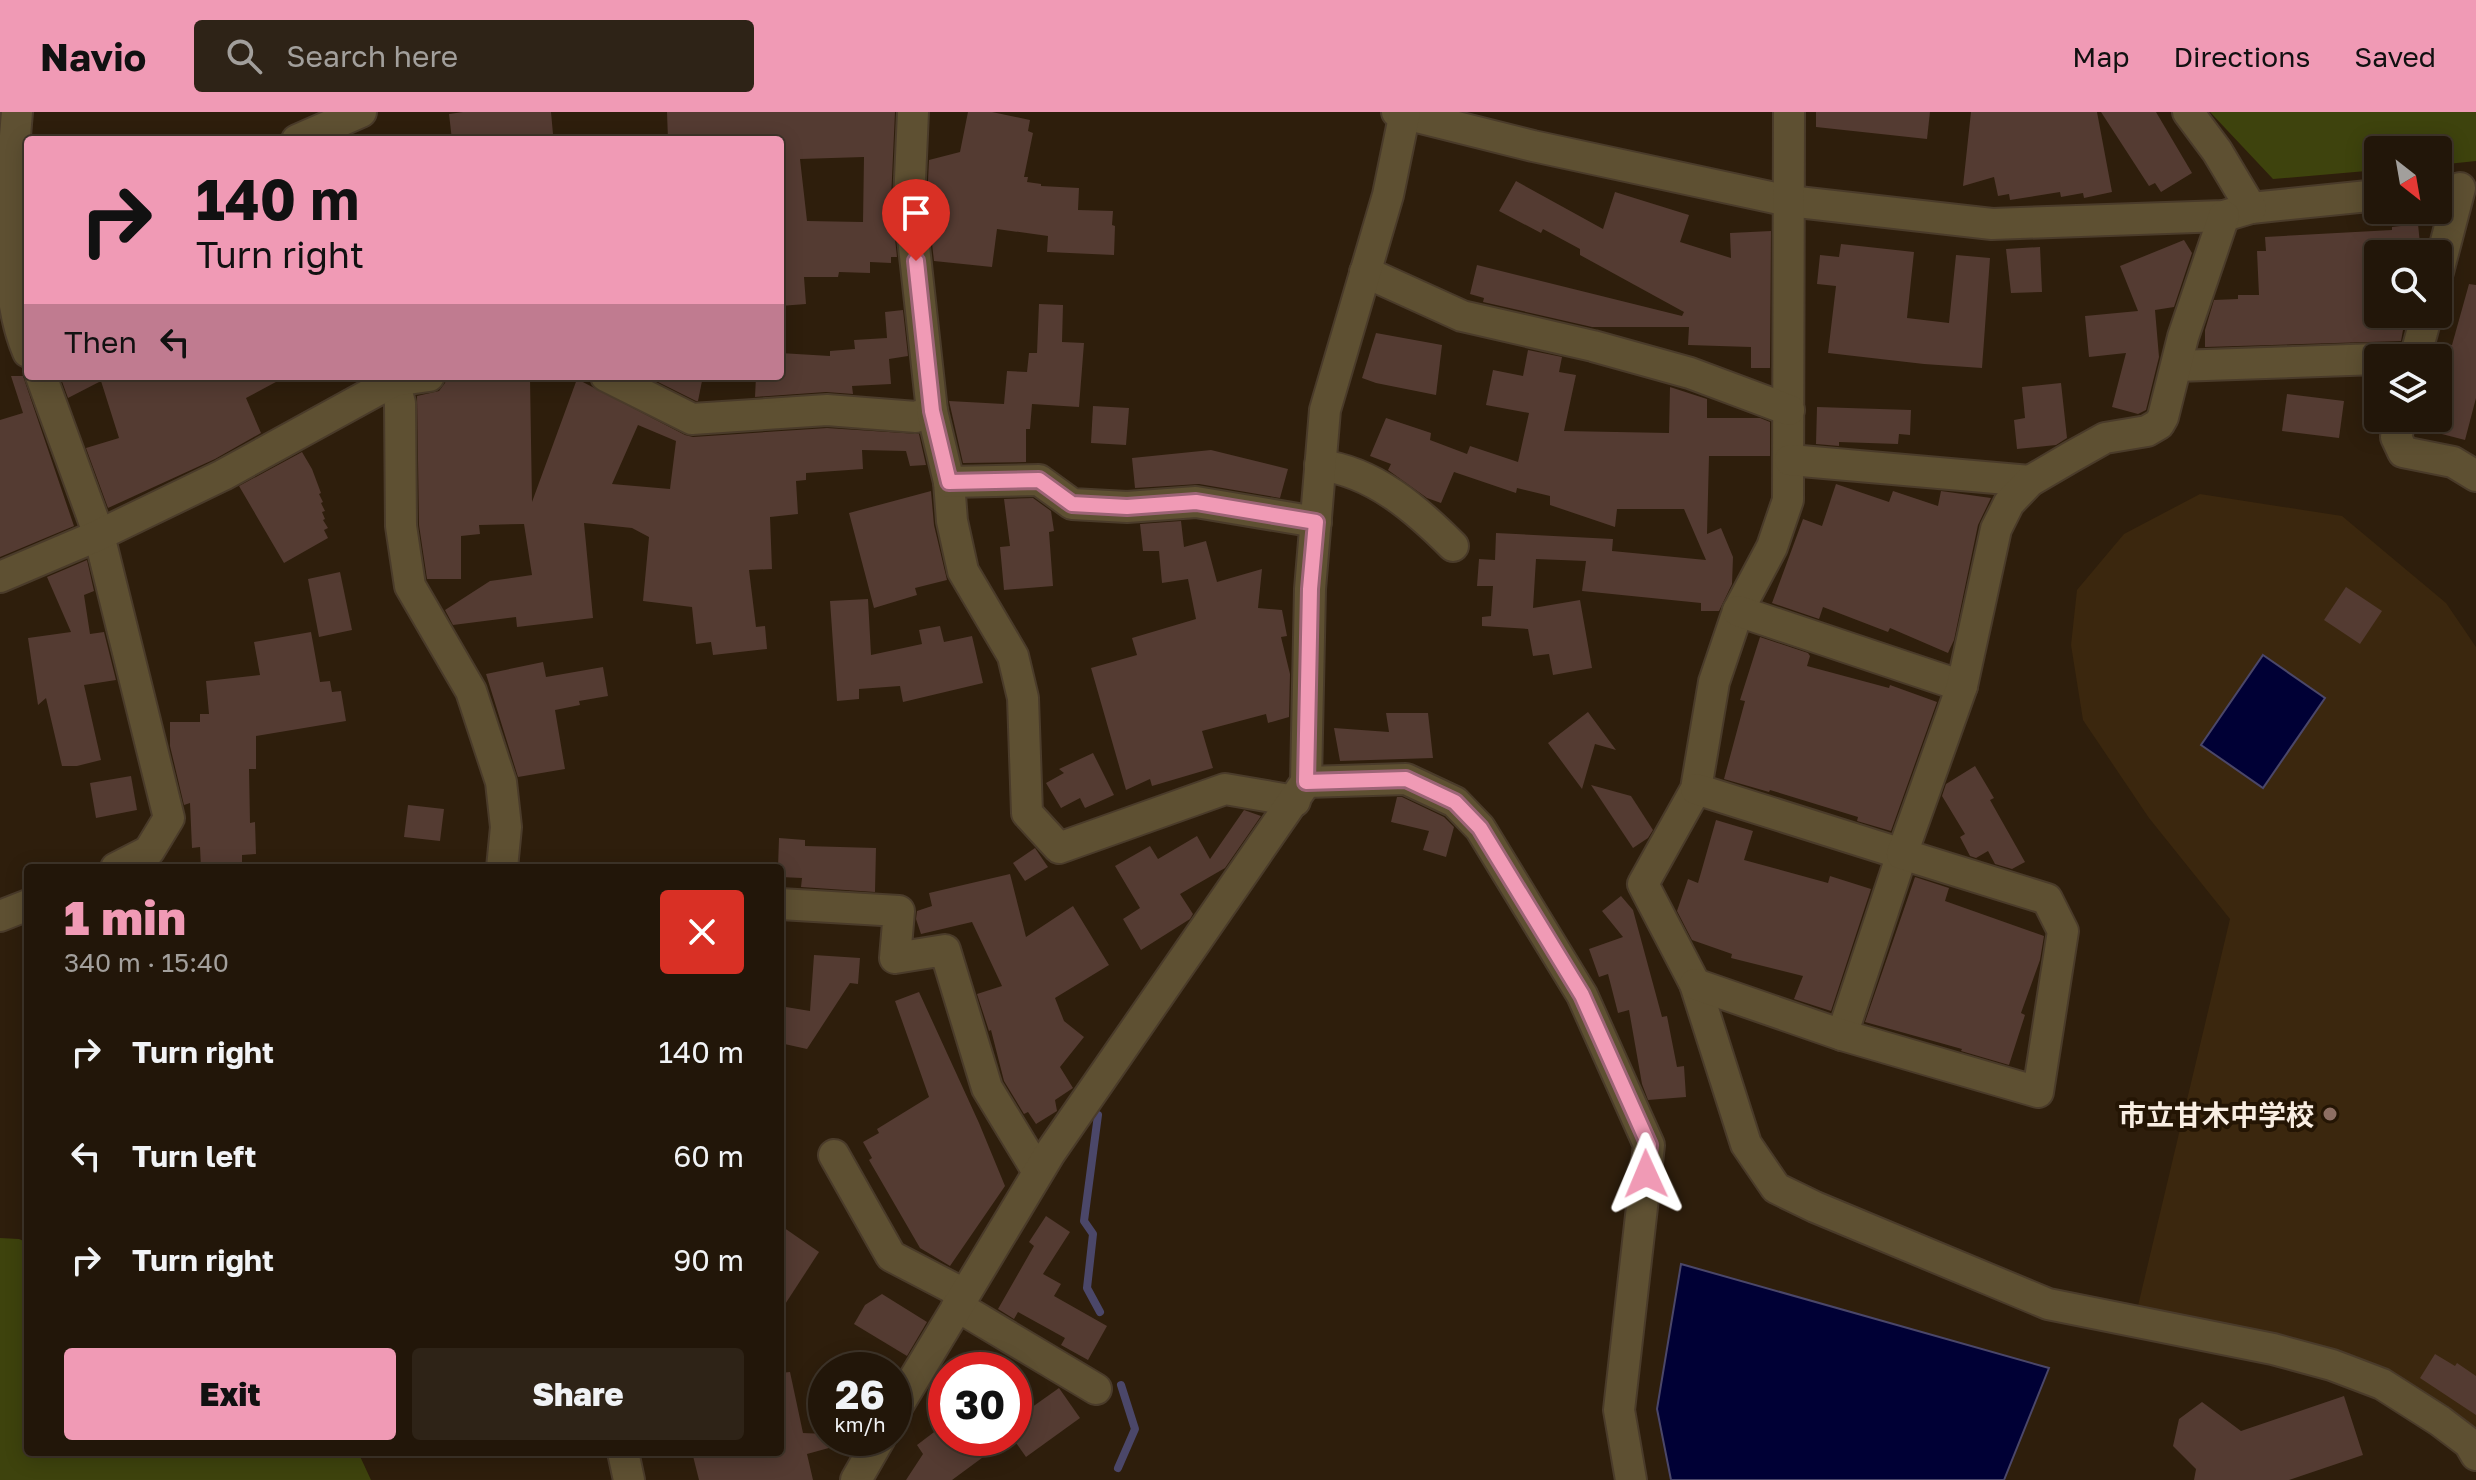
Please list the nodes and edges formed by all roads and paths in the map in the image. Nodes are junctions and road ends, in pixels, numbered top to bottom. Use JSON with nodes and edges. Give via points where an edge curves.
{"nodes":[{"id":1,"x":17,"y":112,"type":"edge"},
{"id":2,"x":361,"y":112,"type":"edge"},
{"id":3,"x":913,"y":112,"type":"edge"},
{"id":4,"x":1397,"y":112,"type":"edge"},
{"id":5,"x":1405,"y":112,"type":"edge"},
{"id":6,"x":1789,"y":112,"type":"edge"},
{"id":7,"x":2188,"y":112,"type":"edge"},
{"id":8,"x":306,"y":136,"type":"edge"},
{"id":9,"x":2458,"y":188,"type":"edge"},
{"id":10,"x":2364,"y":197,"type":"edge"},
{"id":11,"x":1789,"y":201,"type":"junction"},
{"id":12,"x":2238,"y":212,"type":"junction"},
{"id":13,"x":2446,"y":240,"type":"edge"},
{"id":14,"x":11,"y":265,"type":"edge"},
{"id":15,"x":1365,"y":272,"type":"junction"},
{"id":16,"x":24,"y":345,"type":"edge"},
{"id":17,"x":2364,"y":359,"type":"edge"},
{"id":18,"x":2177,"y":366,"type":"junction"},
{"id":19,"x":42,"y":380,"type":"edge"},
{"id":20,"x":401,"y":380,"type":"edge"},
{"id":21,"x":614,"y":380,"type":"edge"},
{"id":22,"x":394,"y":381,"type":"junction"},
{"id":23,"x":1789,"y":410,"type":"junction"},
{"id":24,"x":932,"y":411,"type":"junction"},
{"id":25,"x":2397,"y":432,"type":"edge"},
{"id":26,"x":1790,"y":460,"type":"junction"},
{"id":27,"x":1320,"y":465,"type":"junction"},
{"id":28,"x":2476,"y":476,"type":"edge"},
{"id":29,"x":2030,"y":481,"type":"junction"},
{"id":30,"x":949,"y":482,"type":"junction"},
{"id":31,"x":1316,"y":522,"type":"junction"},
{"id":32,"x":99,"y":535,"type":"junction"},
{"id":33,"x":1453,"y":546,"type":"dead end"},
{"id":34,"x":0,"y":577,"type":"edge"},
{"id":35,"x":1738,"y":611,"type":"junction"},
{"id":36,"x":1962,"y":686,"type":"junction"},
{"id":37,"x":1696,"y":789,"type":"junction"},
{"id":38,"x":1300,"y":792,"type":"junction"},
{"id":39,"x":1902,"y":854,"type":"junction"},
{"id":40,"x":124,"y":864,"type":"edge"},
{"id":41,"x":502,"y":864,"type":"edge"},
{"id":42,"x":784,"y":904,"type":"edge"},
{"id":43,"x":24,"y":907,"type":"edge"},
{"id":44,"x":0,"y":916,"type":"edge"},
{"id":45,"x":1695,"y":984,"type":"junction"},
{"id":46,"x":1842,"y":1035,"type":"junction"},
{"id":47,"x":834,"y":1155,"type":"dead end"},
{"id":48,"x":1038,"y":1172,"type":"junction"},
{"id":49,"x":960,"y":1300,"type":"junction"},
{"id":50,"x":912,"y":1381,"type":"edge"},
{"id":51,"x":1096,"y":1389,"type":"dead end"},
{"id":52,"x":2476,"y":1455,"type":"edge"},
{"id":53,"x":624,"y":1456,"type":"edge"},
{"id":54,"x":870,"y":1456,"type":"edge"},
{"id":55,"x":629,"y":1480,"type":"edge"},
{"id":56,"x":856,"y":1480,"type":"edge"},
{"id":57,"x":1631,"y":1480,"type":"edge"}],
"edges":[{"from":1,"to":14,"type":"street"},
{"from":2,"to":8,"type":"street"},
{"from":3,"to":24,"type":"street","via":[[909,201]]},
{"from":4,"to":5,"type":"street"},
{"from":5,"to":11,"type":"street","via":[[1533,146]]},
{"from":5,"to":15,"type":"street"},
{"from":6,"to":11,"type":"street"},
{"from":7,"to":12,"type":"street","via":[[2217,151]]},
{"from":9,"to":13,"type":"street"},
{"from":10,"to":12,"type":"street"},
{"from":11,"to":12,"type":"street","via":[[1992,224]]},
{"from":11,"to":23,"type":"street"},
{"from":12,"to":18,"type":"street","via":[[2183,337]]},
{"from":14,"to":16,"type":"street"},
{"from":15,"to":23,"type":"street","via":[[1462,316],[1635,357]]},
{"from":15,"to":27,"type":"street","via":[[1325,410]]},
{"from":17,"to":18,"type":"street"},
{"from":18,"to":29,"type":"street","via":[[2159,424],[2105,438]]},
{"from":19,"to":32,"type":"street"},
{"from":20,"to":22,"type":"street"},
{"from":21,"to":24,"type":"street","via":[[692,419],[827,410],[916,417]]},
{"from":22,"to":32,"type":"street","via":[[223,475]]},
{"from":22,"to":41,"type":"street","via":[[400,403],[401,526],[410,586],[471,691],[501,782],[506,827]]},
{"from":23,"to":26,"type":"street"},
{"from":24,"to":30,"type":"street"},
{"from":25,"to":28,"type":"street","via":[[2403,452],[2453,462]]},
{"from":26,"to":29,"type":"street"},
{"from":26,"to":35,"type":"street","via":[[1788,500],[1772,547]]},
{"from":27,"to":31,"type":"street"},
{"from":27,"to":33,"type":"street","via":[[1341,468],[1394,494]]},
{"from":29,"to":36,"type":"street","via":[[2009,503],[1996,529]]},
{"from":30,"to":31,"type":"street","via":[[1039,480],[1072,504],[1196,502]]},
{"from":30,"to":38,"type":"street","via":[[963,571],[1013,656],[1023,698],[1027,813],[1059,848],[1225,789]]},
{"from":31,"to":38,"type":"street"},
{"from":32,"to":34,"type":"street"},
{"from":32,"to":40,"type":"street","via":[[169,818],[149,851]]},
{"from":35,"to":36,"type":"street"},
{"from":35,"to":37,"type":"street","via":[[1714,682]]},
{"from":36,"to":39,"type":"street"},
{"from":37,"to":39,"type":"street"},
{"from":37,"to":45,"type":"street","via":[[1643,884]]},
{"from":38,"to":48,"type":"street"},
{"from":38,"to":57,"type":"street","via":[[1406,779],[1455,802],[1480,828],[1582,995],[1649,1145],[1619,1410]]},
{"from":39,"to":46,"type":"street"},
{"from":39,"to":46,"type":"street","via":[[2047,899],[2063,931],[2038,1092]]},
{"from":42,"to":48,"type":"street","via":[[899,911],[895,958],[945,950],[987,1088]]},
{"from":43,"to":44,"type":"street"},
{"from":45,"to":46,"type":"street"},
{"from":45,"to":52,"type":"street","via":[[1746,1144],[1776,1188],[2048,1304],[2273,1349],[2382,1384],[2440,1421]]},
{"from":47,"to":49,"type":"street","via":[[891,1256]]},
{"from":48,"to":49,"type":"street"},
{"from":49,"to":50,"type":"street"},
{"from":49,"to":51,"type":"street"},
{"from":53,"to":55,"type":"street"},
{"from":54,"to":56,"type":"street"}]}
